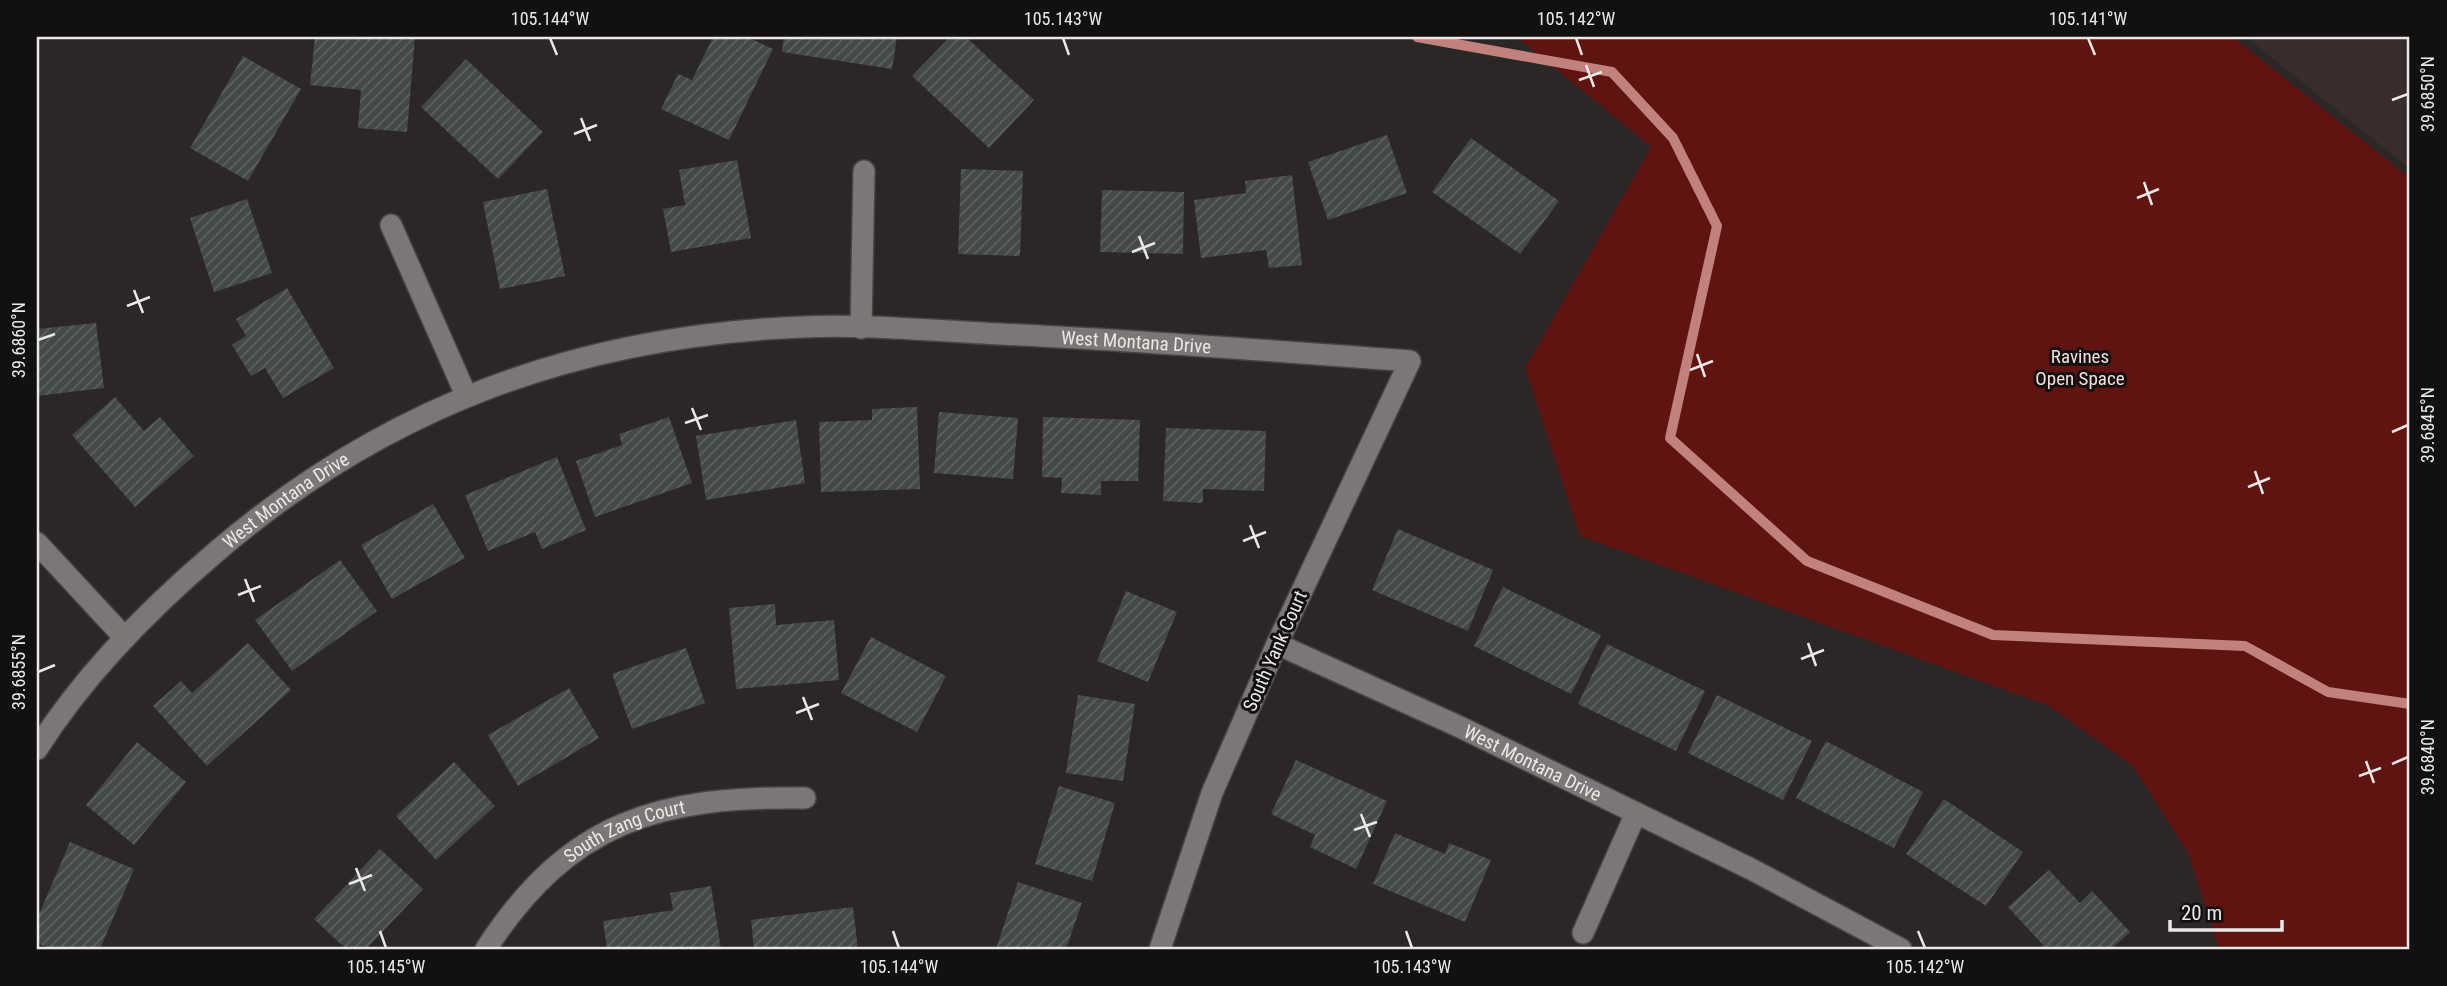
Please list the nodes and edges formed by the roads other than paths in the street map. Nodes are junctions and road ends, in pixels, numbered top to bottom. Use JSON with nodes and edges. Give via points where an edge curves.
{"nodes":[{"id":1,"x":864,"y":171,"type":"dead end"},
{"id":2,"x":391,"y":225,"type":"dead end"},
{"id":3,"x":861,"y":328,"type":"junction"},
{"id":4,"x":1410,"y":361,"type":"joint"},
{"id":5,"x":466,"y":395,"type":"junction"},
{"id":6,"x":37,"y":542,"type":"edge"},
{"id":7,"x":125,"y":638,"type":"junction"},
{"id":8,"x":1277,"y":643,"type":"junction"},
{"id":9,"x":37,"y":749,"type":"edge"},
{"id":10,"x":805,"y":797,"type":"dead end"},
{"id":11,"x":1636,"y":813,"type":"junction"},
{"id":12,"x":1583,"y":933,"type":"dead end"},
{"id":13,"x":486,"y":949,"type":"edge"},
{"id":14,"x":1160,"y":949,"type":"edge"},
{"id":15,"x":1901,"y":949,"type":"edge"}],
"edges":[{"from":1,"to":3,"type":"street"},
{"from":2,"to":5,"type":"street"},
{"from":3,"to":4,"type":"street","name":"West Montana Drive","via":[[1117,339]]},
{"from":3,"to":5,"type":"street","name":"West Montana Drive","via":[[790,328],[665,342],[529,373]]},
{"from":4,"to":8,"type":"street","name":"South Yank Court"},
{"from":5,"to":7,"type":"street","name":"West Montana Drive","via":[[410,420],[292,492],[186,578]]},
{"from":6,"to":7,"type":"street"},
{"from":7,"to":9,"type":"street","name":"West Montana Drive"},
{"from":8,"to":11,"type":"street","name":"West Montana Drive"},
{"from":8,"to":14,"type":"street","name":"South Yank Court","via":[[1212,793]]},
{"from":10,"to":13,"type":"street","name":"South Zang Court","via":[[719,799],[660,809],[613,827],[540,881]]},
{"from":11,"to":12,"type":"street"},
{"from":11,"to":15,"type":"street","name":"West Montana Drive","via":[[1831,909]]}]}
